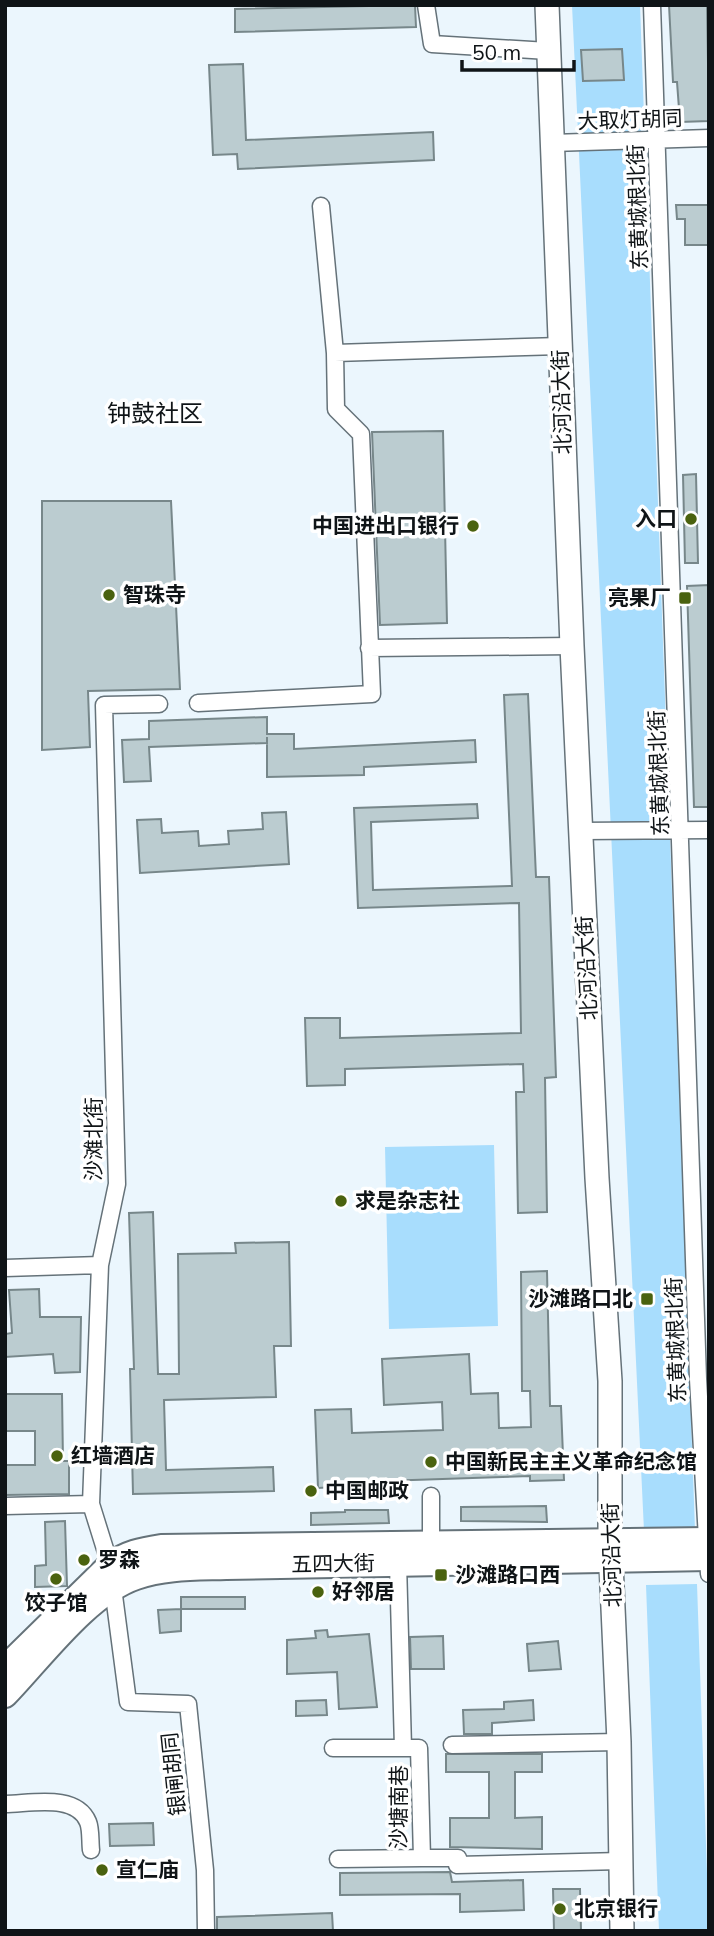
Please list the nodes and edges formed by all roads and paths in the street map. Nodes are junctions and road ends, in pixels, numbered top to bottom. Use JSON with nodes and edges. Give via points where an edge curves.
{"nodes":[{"id":1,"x":426,"y":5,"type":"edge"},
{"id":2,"x":547,"y":5,"type":"edge"},
{"id":3,"x":652,"y":5,"type":"edge"},
{"id":4,"x":548,"y":51,"type":"junction"},
{"id":5,"x":709,"y":138,"type":"edge"},
{"id":6,"x":657,"y":139,"type":"junction"},
{"id":7,"x":552,"y":143,"type":"junction"},
{"id":8,"x":321,"y":206,"type":"dead end"},
{"id":9,"x":560,"y":346,"type":"junction"},
{"id":10,"x":335,"y":353,"type":"junction"},
{"id":11,"x":572,"y":646,"type":"junction"},
{"id":12,"x":369,"y":649,"type":"junction"},
{"id":13,"x":198,"y":702,"type":"dead end"},
{"id":14,"x":159,"y":704,"type":"dead end"},
{"id":15,"x":709,"y":830,"type":"edge"},
{"id":16,"x":582,"y":831,"type":"junction"},
{"id":17,"x":682,"y":831,"type":"junction"},
{"id":18,"x":100,"y":1265,"type":"junction"},
{"id":19,"x":5,"y":1268,"type":"edge"},
{"id":20,"x":431,"y":1496,"type":"dead end"},
{"id":21,"x":91,"y":1504,"type":"junction"},
{"id":22,"x":5,"y":1506,"type":"edge"},
{"id":23,"x":708,"y":1549,"type":"edge"},
{"id":24,"x":611,"y":1550,"type":"junction"},
{"id":25,"x":431,"y":1553,"type":"junction"},
{"id":26,"x":398,"y":1563,"type":"junction"},
{"id":27,"x":709,"y":1574,"type":"edge"},
{"id":28,"x":112,"y":1576,"type":"junction"},
{"id":29,"x":5,"y":1668,"type":"edge"},
{"id":30,"x":5,"y":1695,"type":"edge"},
{"id":31,"x":619,"y":1742,"type":"junction"},
{"id":32,"x":452,"y":1745,"type":"dead end"},
{"id":33,"x":332,"y":1748,"type":"dead end"},
{"id":34,"x":403,"y":1748,"type":"junction"},
{"id":35,"x":5,"y":1804,"type":"edge"},
{"id":36,"x":91,"y":1850,"type":"dead end"},
{"id":37,"x":422,"y":1858,"type":"junction"},
{"id":38,"x":338,"y":1859,"type":"dead end"},
{"id":39,"x":621,"y":1861,"type":"junction"},
{"id":40,"x":206,"y":1931,"type":"edge"},
{"id":41,"x":622,"y":1931,"type":"edge"}],
"edges":[{"from":1,"to":4,"type":"street","via":[[432,44]]},
{"from":2,"to":4,"type":"main road","name":"北河沿大街"},
{"from":3,"to":6,"type":"street","name":"东黄城根北街"},
{"from":4,"to":7,"type":"main road","name":"北河沿大街"},
{"from":5,"to":6,"type":"street","name":"大取灯胡同"},
{"from":6,"to":7,"type":"street","name":"大取灯胡同"},
{"from":6,"to":17,"type":"street","name":"东黄城根北街"},
{"from":7,"to":9,"type":"main road","name":"北河沿大街"},
{"from":8,"to":10,"type":"street"},
{"from":9,"to":10,"type":"street"},
{"from":9,"to":11,"type":"main road","name":"北河沿大街"},
{"from":10,"to":12,"type":"street","via":[[336,410],[361,433]]},
{"from":11,"to":12,"type":"street"},
{"from":11,"to":16,"type":"main road","name":"北河沿大街"},
{"from":12,"to":13,"type":"street","via":[[372,694]]},
{"from":14,"to":18,"type":"street","name":"沙滩北街","via":[[104,705],[117,1184]]},
{"from":15,"to":17,"type":"street"},
{"from":16,"to":17,"type":"street"},
{"from":16,"to":24,"type":"main road","name":"北河沿大街","via":[[610,1381]]},
{"from":17,"to":23,"type":"street","name":"东黄城根北街","via":[[698,1379]]},
{"from":18,"to":19,"type":"street"},
{"from":18,"to":21,"type":"street","name":"沙滩北街"},
{"from":20,"to":25,"type":"street"},
{"from":21,"to":22,"type":"street"},
{"from":21,"to":28,"type":"street","name":"沙滩北街"},
{"from":23,"to":24,"type":"main road","name":"五四大街"},
{"from":23,"to":24,"type":"main road","name":"五四大街","via":[[683,1558]]},
{"from":23,"to":27,"type":"street","name":"东黄城根北街"},
{"from":24,"to":25,"type":"main road","name":"五四大街"},
{"from":24,"to":31,"type":"main road","name":"北河沿大街"},
{"from":25,"to":26,"type":"main road","name":"五四大街"},
{"from":25,"to":28,"type":"main road","name":"五四大街","via":[[161,1547],[125,1554]]},
{"from":26,"to":28,"type":"main road","name":"五四大街"},
{"from":26,"to":34,"type":"street","name":"沙塘南巷"},
{"from":28,"to":29,"type":"main road","name":"五四大街"},
{"from":28,"to":30,"type":"main road","name":"五四大街","via":[[86,1611]]},
{"from":28,"to":40,"type":"street","name":"银闸胡同","via":[[128,1702],[188,1704],[205,1870]]},
{"from":31,"to":32,"type":"street"},
{"from":31,"to":39,"type":"main road","name":"北河沿大街"},
{"from":33,"to":34,"type":"street"},
{"from":34,"to":37,"type":"street","name":"沙塘南巷","via":[[419,1748]]},
{"from":35,"to":36,"type":"street","via":[[67,1803],[80,1809],[89,1823]]},
{"from":37,"to":38,"type":"street","name":"沙塘南巷"},
{"from":37,"to":39,"type":"street","via":[[458,1858],[457,1865]]},
{"from":39,"to":41,"type":"main road","name":"北河沿大街"}]}
